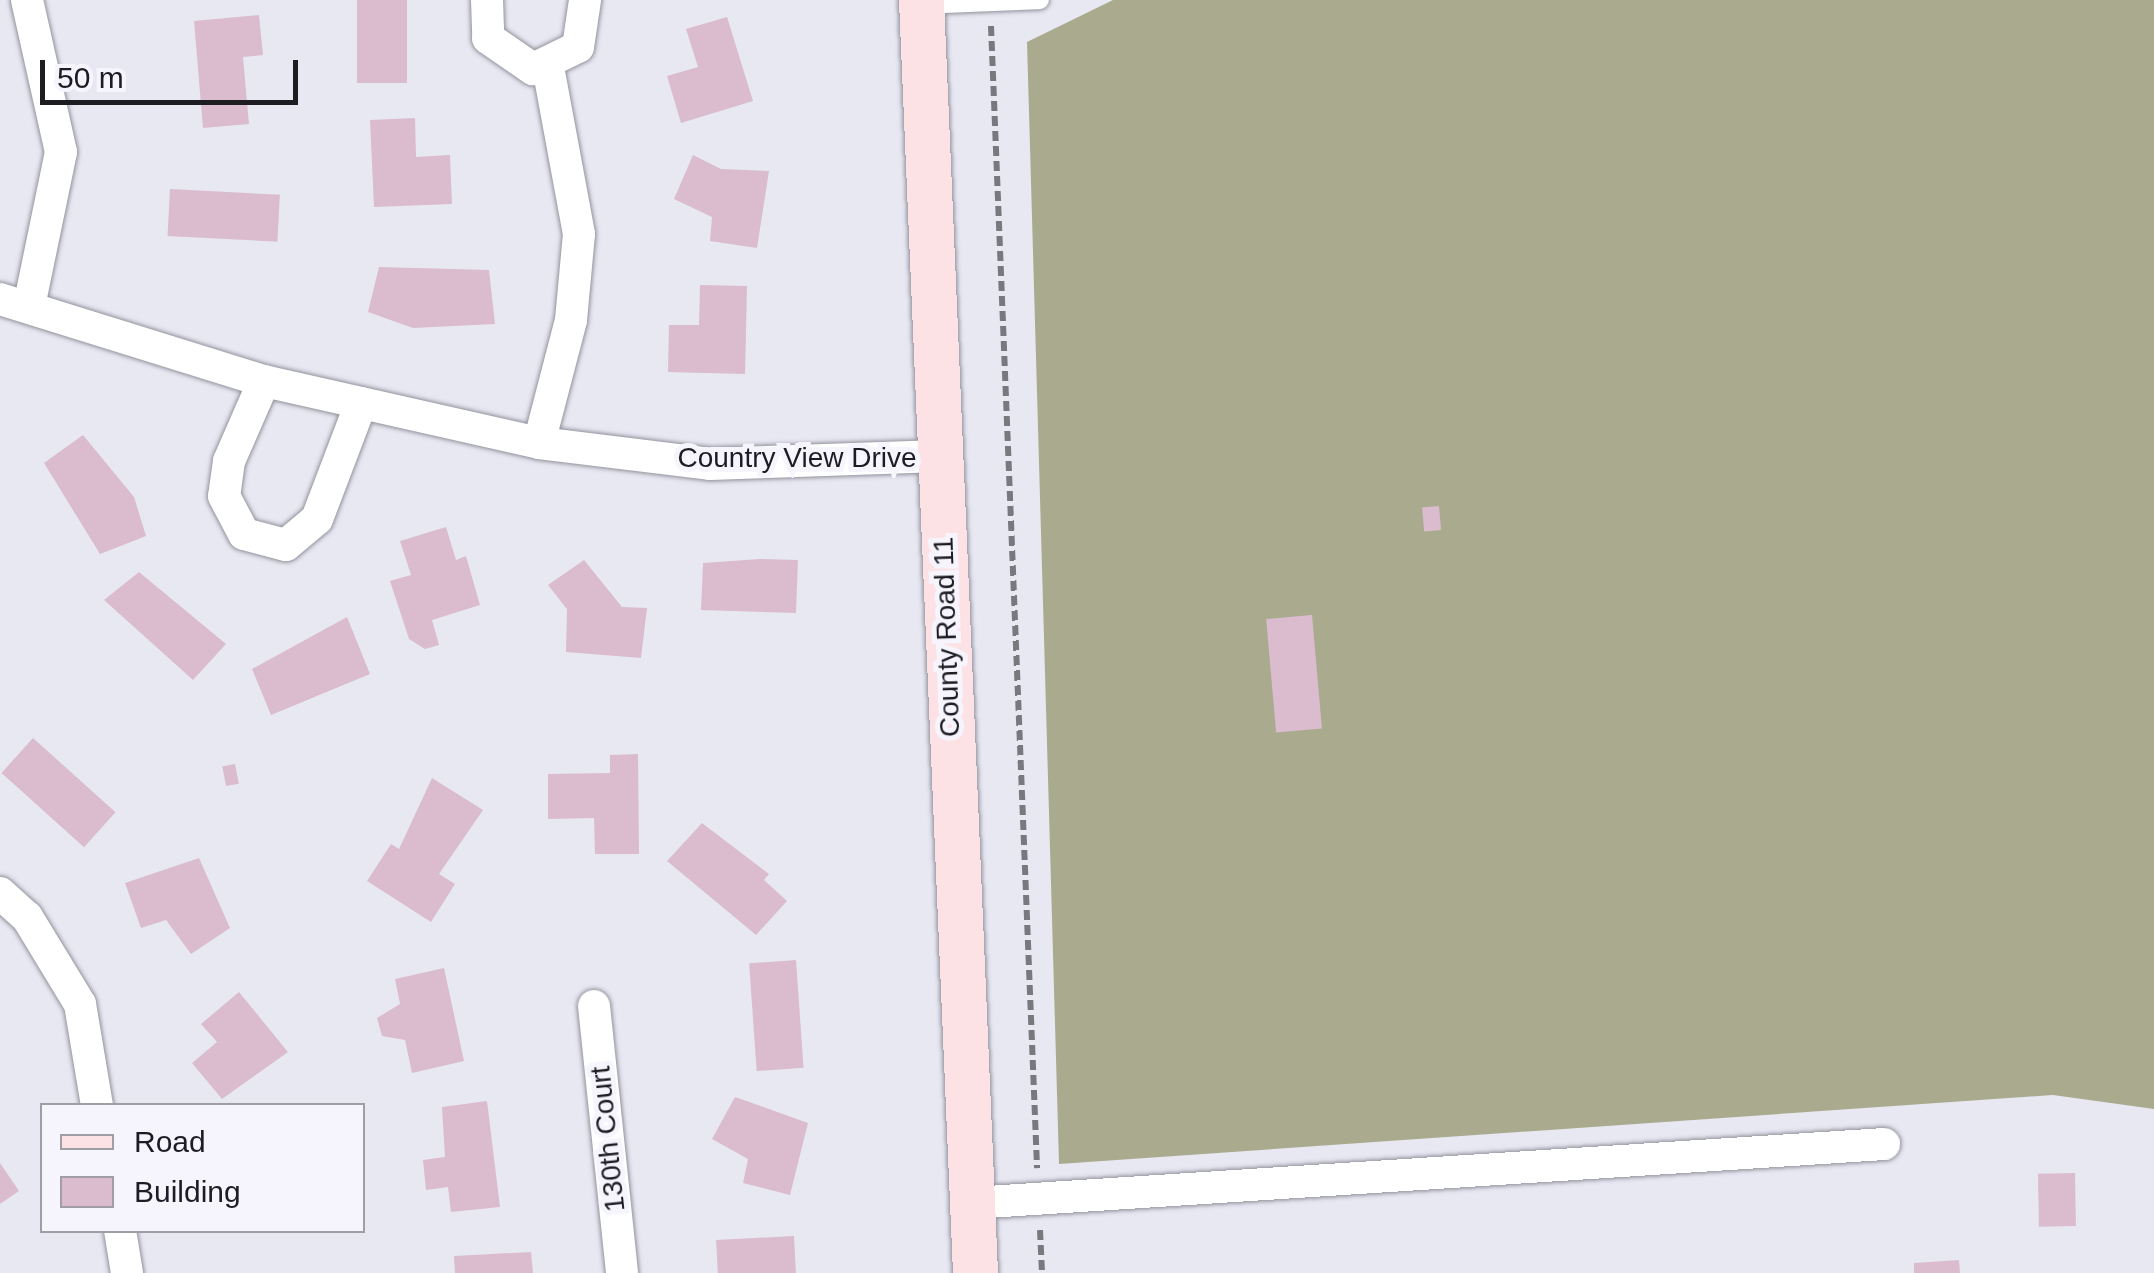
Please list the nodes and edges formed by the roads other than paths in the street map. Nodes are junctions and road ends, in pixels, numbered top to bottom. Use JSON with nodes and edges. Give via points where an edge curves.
{"nodes":[{"id":1,"x":27,"y":0,"type":"edge"},
{"id":2,"x":487,"y":0,"type":"edge"},
{"id":3,"x":585,"y":0,"type":"edge"},
{"id":4,"x":1040,"y":0,"type":"edge"},
{"id":5,"x":921,"y":2,"type":"edge"},
{"id":6,"x":548,"y":67,"type":"junction"},
{"id":7,"x":14,"y":303,"type":"edge"},
{"id":8,"x":264,"y":381,"type":"junction"},
{"id":9,"x":360,"y":402,"type":"junction"},
{"id":10,"x":539,"y":443,"type":"junction"},
{"id":11,"x":940,"y":456,"type":"junction"},
{"id":12,"x":0,"y":893,"type":"edge"},
{"id":13,"x":594,"y":1006,"type":"dead end"},
{"id":14,"x":97,"y":1103,"type":"edge"},
{"id":15,"x":1884,"y":1144,"type":"dead end"},
{"id":16,"x":972,"y":1203,"type":"junction"},
{"id":17,"x":120,"y":1233,"type":"edge"},
{"id":18,"x":127,"y":1273,"type":"edge"},
{"id":19,"x":622,"y":1273,"type":"edge"},
{"id":20,"x":975,"y":1273,"type":"edge"}],
"edges":[{"from":1,"to":7,"type":"street","via":[[61,152]]},
{"from":2,"to":6,"type":"street","via":[[484,20],[500,54]]},
{"from":3,"to":6,"type":"street","via":[[583,38]]},
{"from":4,"to":5,"type":"lane","via":[[990,6]]},
{"from":5,"to":11,"type":"street","name":"County Road 11"},
{"from":6,"to":10,"type":"street","via":[[579,234],[570,320]]},
{"from":7,"to":8,"type":"street","name":"Country View Drive"},
{"from":8,"to":9,"type":"street","name":"Country View Drive"},
{"from":8,"to":9,"type":"street","via":[[224,496],[244,534],[286,545],[317,519]]},
{"from":9,"to":10,"type":"street","name":"Country View Drive"},
{"from":10,"to":11,"type":"street","name":"Country View Drive","via":[[710,464]]},
{"from":11,"to":16,"type":"street","name":"County Road 11"},
{"from":12,"to":14,"type":"street","via":[[27,917],[80,1004]]},
{"from":13,"to":19,"type":"street","name":"130th Court"},
{"from":15,"to":16,"type":"street"},
{"from":16,"to":20,"type":"street","name":"County Road 11"},
{"from":17,"to":18,"type":"street"}]}
